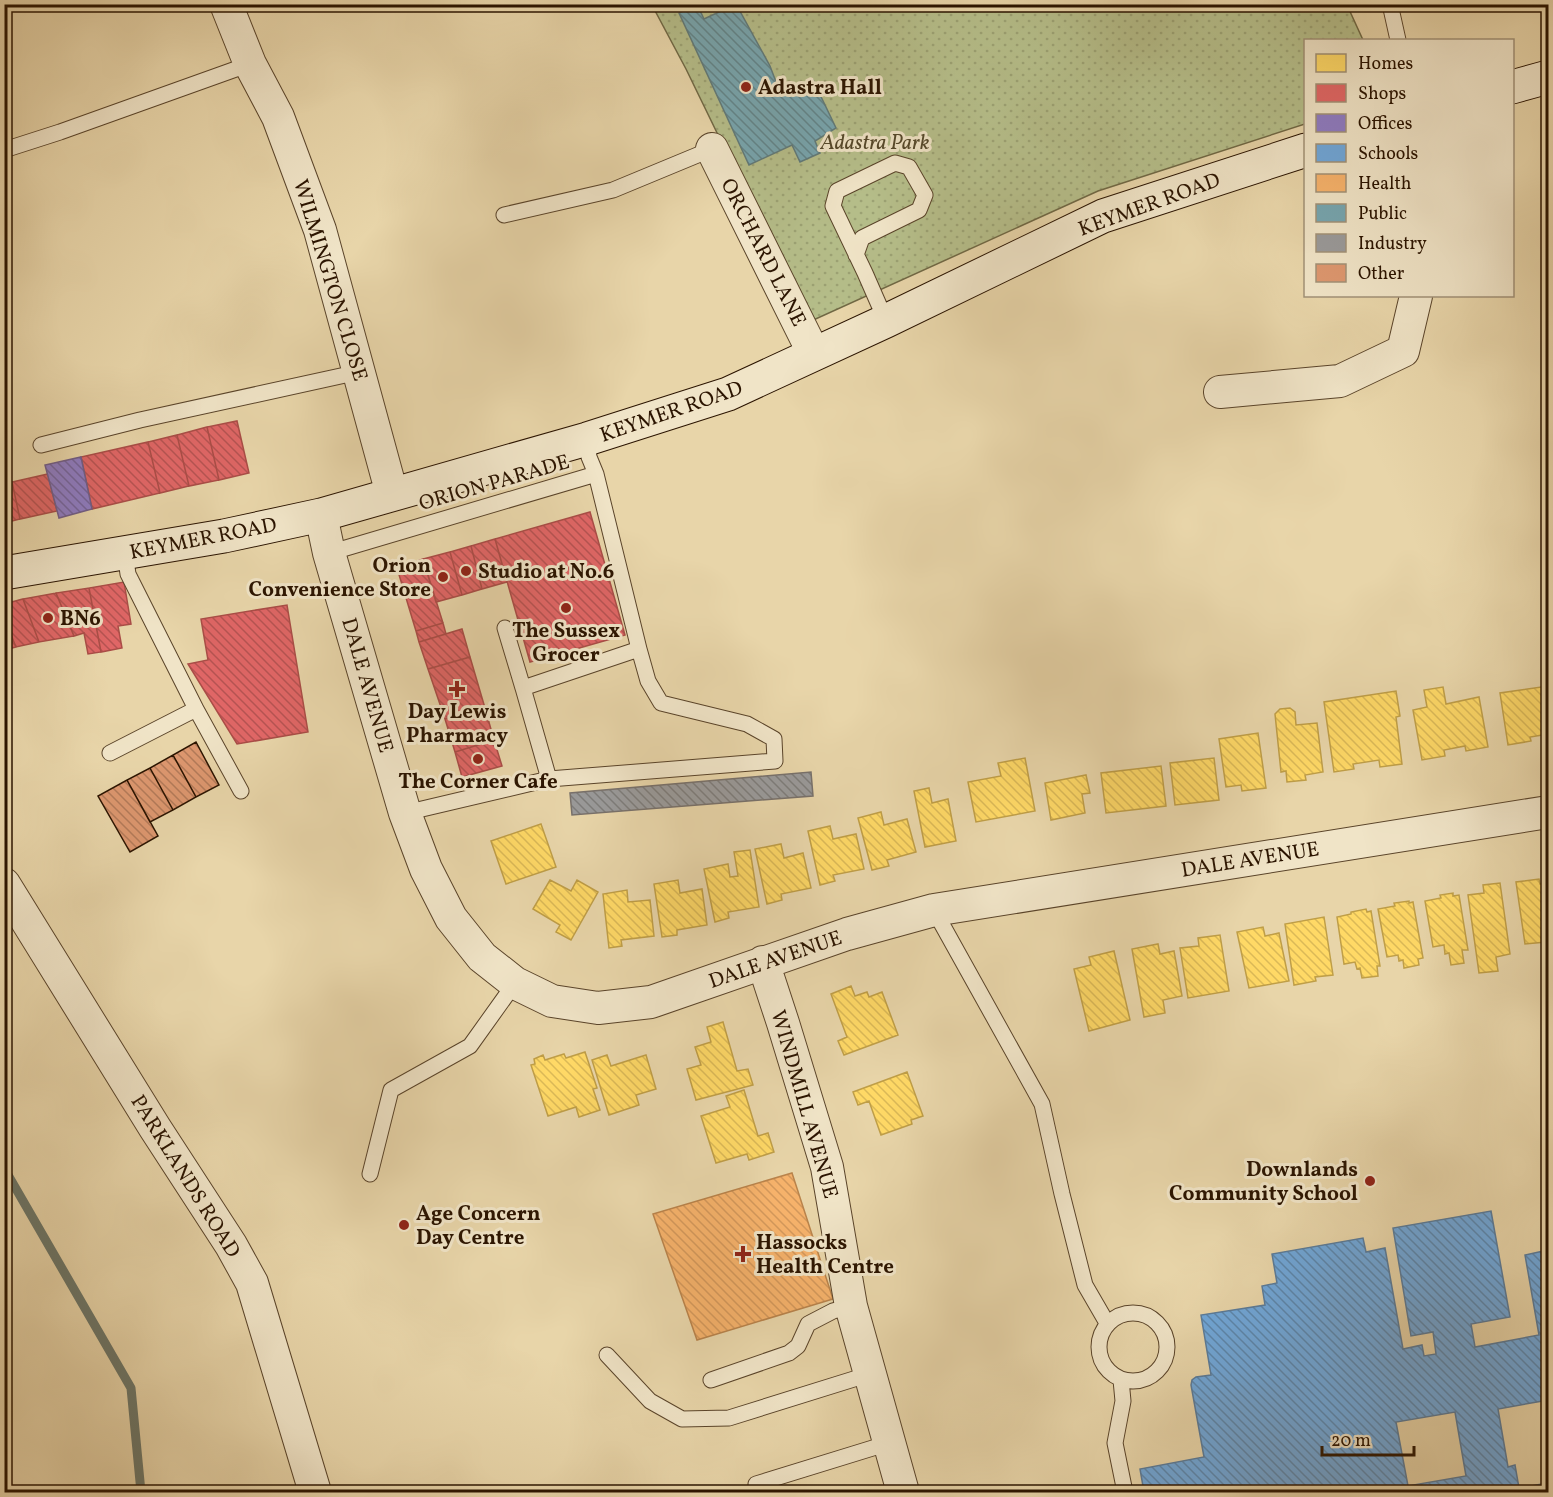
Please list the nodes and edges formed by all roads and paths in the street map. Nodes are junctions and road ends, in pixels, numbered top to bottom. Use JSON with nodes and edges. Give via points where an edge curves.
{"nodes":[{"id":1,"x":226,"y":4,"type":"edge"},
{"id":2,"x":1390,"y":4,"type":"edge"},
{"id":3,"x":1398,"y":39,"type":"edge"},
{"id":4,"x":250,"y":64,"type":"junction"},
{"id":5,"x":1548,"y":77,"type":"edge"},
{"id":6,"x":1514,"y":86,"type":"edge"},
{"id":7,"x":712,"y":149,"type":"joint"},
{"id":8,"x":4,"y":150,"type":"edge"},
{"id":9,"x":1304,"y":150,"type":"edge"},
{"id":10,"x":504,"y":215,"type":"dead end"},
{"id":11,"x":856,"y":255,"type":"junction"},
{"id":12,"x":1416,"y":297,"type":"edge"},
{"id":13,"x":886,"y":321,"type":"junction"},
{"id":14,"x":814,"y":354,"type":"junction"},
{"id":15,"x":359,"y":372,"type":"junction"},
{"id":16,"x":1220,"y":392,"type":"dead end"},
{"id":17,"x":587,"y":440,"type":"junction"},
{"id":18,"x":41,"y":445,"type":"dead end"},
{"id":19,"x":596,"y":474,"type":"junction"},
{"id":20,"x":392,"y":494,"type":"junction"},
{"id":21,"x":321,"y":515,"type":"junction"},
{"id":22,"x":125,"y":553,"type":"junction"},
{"id":23,"x":329,"y":553,"type":"junction"},
{"id":24,"x":4,"y":573,"type":"edge"},
{"id":25,"x":505,"y":628,"type":"dead end"},
{"id":26,"x":639,"y":649,"type":"junction"},
{"id":27,"x":523,"y":688,"type":"junction"},
{"id":28,"x":196,"y":709,"type":"junction"},
{"id":29,"x":110,"y":753,"type":"dead end"},
{"id":30,"x":549,"y":779,"type":"junction"},
{"id":31,"x":241,"y":791,"type":"dead end"},
{"id":32,"x":1548,"y":812,"type":"edge"},
{"id":33,"x":405,"y":813,"type":"junction"},
{"id":34,"x":4,"y":884,"type":"edge"},
{"id":35,"x":934,"y":910,"type":"junction"},
{"id":36,"x":764,"y":962,"type":"junction"},
{"id":37,"x":515,"y":983,"type":"junction"},
{"id":38,"x":370,"y":1174,"type":"dead end"},
{"id":39,"x":851,"y":1306,"type":"junction"},
{"id":40,"x":1107,"y":1323,"type":"junction"},
{"id":41,"x":606,"y":1355,"type":"dead end"},
{"id":42,"x":870,"y":1374,"type":"junction"},
{"id":43,"x":711,"y":1380,"type":"dead end"},
{"id":44,"x":1121,"y":1380,"type":"junction"},
{"id":45,"x":889,"y":1443,"type":"junction"},
{"id":46,"x":756,"y":1484,"type":"dead end"},
{"id":47,"x":315,"y":1492,"type":"edge"},
{"id":48,"x":903,"y":1492,"type":"edge"},
{"id":49,"x":1125,"y":1492,"type":"edge"}],
"edges":[{"from":1,"to":4,"type":"street","name":"WILMINGTON CLOSE"},
{"from":2,"to":3,"type":"lane"},
{"from":4,"to":8,"type":"lane"},
{"from":4,"to":15,"type":"street","name":"WILMINGTON CLOSE","via":[[278,117],[320,230]]},
{"from":5,"to":6,"type":"main road"},
{"from":7,"to":10,"type":"lane","via":[[613,190]]},
{"from":7,"to":14,"type":"street","name":"ORCHARD LANE"},
{"from":9,"to":13,"type":"main road","name":"KEYMER ROAD","via":[[1103,216]]},
{"from":11,"to":11,"type":"lane","via":[[832,206],[837,191],[895,163],[909,167],[924,195],[920,210],[862,238]]},
{"from":11,"to":13,"type":"lane"},
{"from":12,"to":16,"type":"street","via":[[1404,351],[1340,381]]},
{"from":13,"to":14,"type":"main road","name":"KEYMER ROAD"},
{"from":14,"to":17,"type":"main road","name":"KEYMER ROAD","via":[[728,394]]},
{"from":15,"to":18,"type":"lane"},
{"from":15,"to":20,"type":"street","name":"WILMINGTON CLOSE"},
{"from":17,"to":19,"type":"lane"},
{"from":17,"to":20,"type":"main road","name":"KEYMER ROAD"},
{"from":19,"to":23,"type":"lane","name":"ORION PARADE"},
{"from":19,"to":26,"type":"lane","name":"ORION PARADE"},
{"from":20,"to":21,"type":"main road","name":"KEYMER ROAD"},
{"from":21,"to":22,"type":"main road","name":"KEYMER ROAD"},
{"from":21,"to":23,"type":"street","name":"DALE AVENUE"},
{"from":22,"to":24,"type":"main road","name":"KEYMER ROAD"},
{"from":22,"to":28,"type":"lane","via":[[128,574]]},
{"from":23,"to":33,"type":"street","name":"DALE AVENUE"},
{"from":25,"to":27,"type":"lane"},
{"from":26,"to":27,"type":"lane"},
{"from":26,"to":30,"type":"lane","name":"ORION PARADE","via":[[648,681],[661,704],[747,724],[774,739],[775,760]]},
{"from":27,"to":30,"type":"lane"},
{"from":28,"to":29,"type":"lane"},
{"from":28,"to":31,"type":"lane"},
{"from":30,"to":33,"type":"lane"},
{"from":32,"to":35,"type":"street","name":"DALE AVENUE"},
{"from":33,"to":37,"type":"street","name":"DALE AVENUE","via":[[426,869],[451,918],[482,957]]},
{"from":34,"to":47,"type":"street","name":"PARKLANDS ROAD","via":[[252,1283]]},
{"from":35,"to":36,"type":"street","name":"DALE AVENUE"},
{"from":35,"to":40,"type":"lane","via":[[1042,1104],[1085,1285]]},
{"from":36,"to":37,"type":"street","name":"DALE AVENUE","via":[[651,1002],[598,1008],[552,1001]]},
{"from":36,"to":39,"type":"street","name":"WINDMILL AVENUE","via":[[827,1167]]},
{"from":37,"to":38,"type":"lane","via":[[470,1046],[391,1090]]},
{"from":39,"to":42,"type":"street","name":"WINDMILL AVENUE"},
{"from":39,"to":43,"type":"lane","via":[[808,1324],[798,1346],[789,1353]]},
{"from":40,"to":44,"type":"lane","via":[[1098,1344],[1099,1355],[1103,1366]]},
{"from":40,"to":44,"type":"lane","via":[[1116,1316],[1139,1312],[1158,1323],[1165,1333],[1167,1356],[1162,1366],[1144,1380]]},
{"from":41,"to":42,"type":"lane","via":[[650,1401],[682,1419],[729,1418]]},
{"from":42,"to":45,"type":"street","name":"WINDMILL AVENUE"},
{"from":44,"to":49,"type":"lane","via":[[1123,1401],[1115,1443]]},
{"from":45,"to":46,"type":"lane"},
{"from":45,"to":48,"type":"street","name":"WINDMILL AVENUE"}]}
